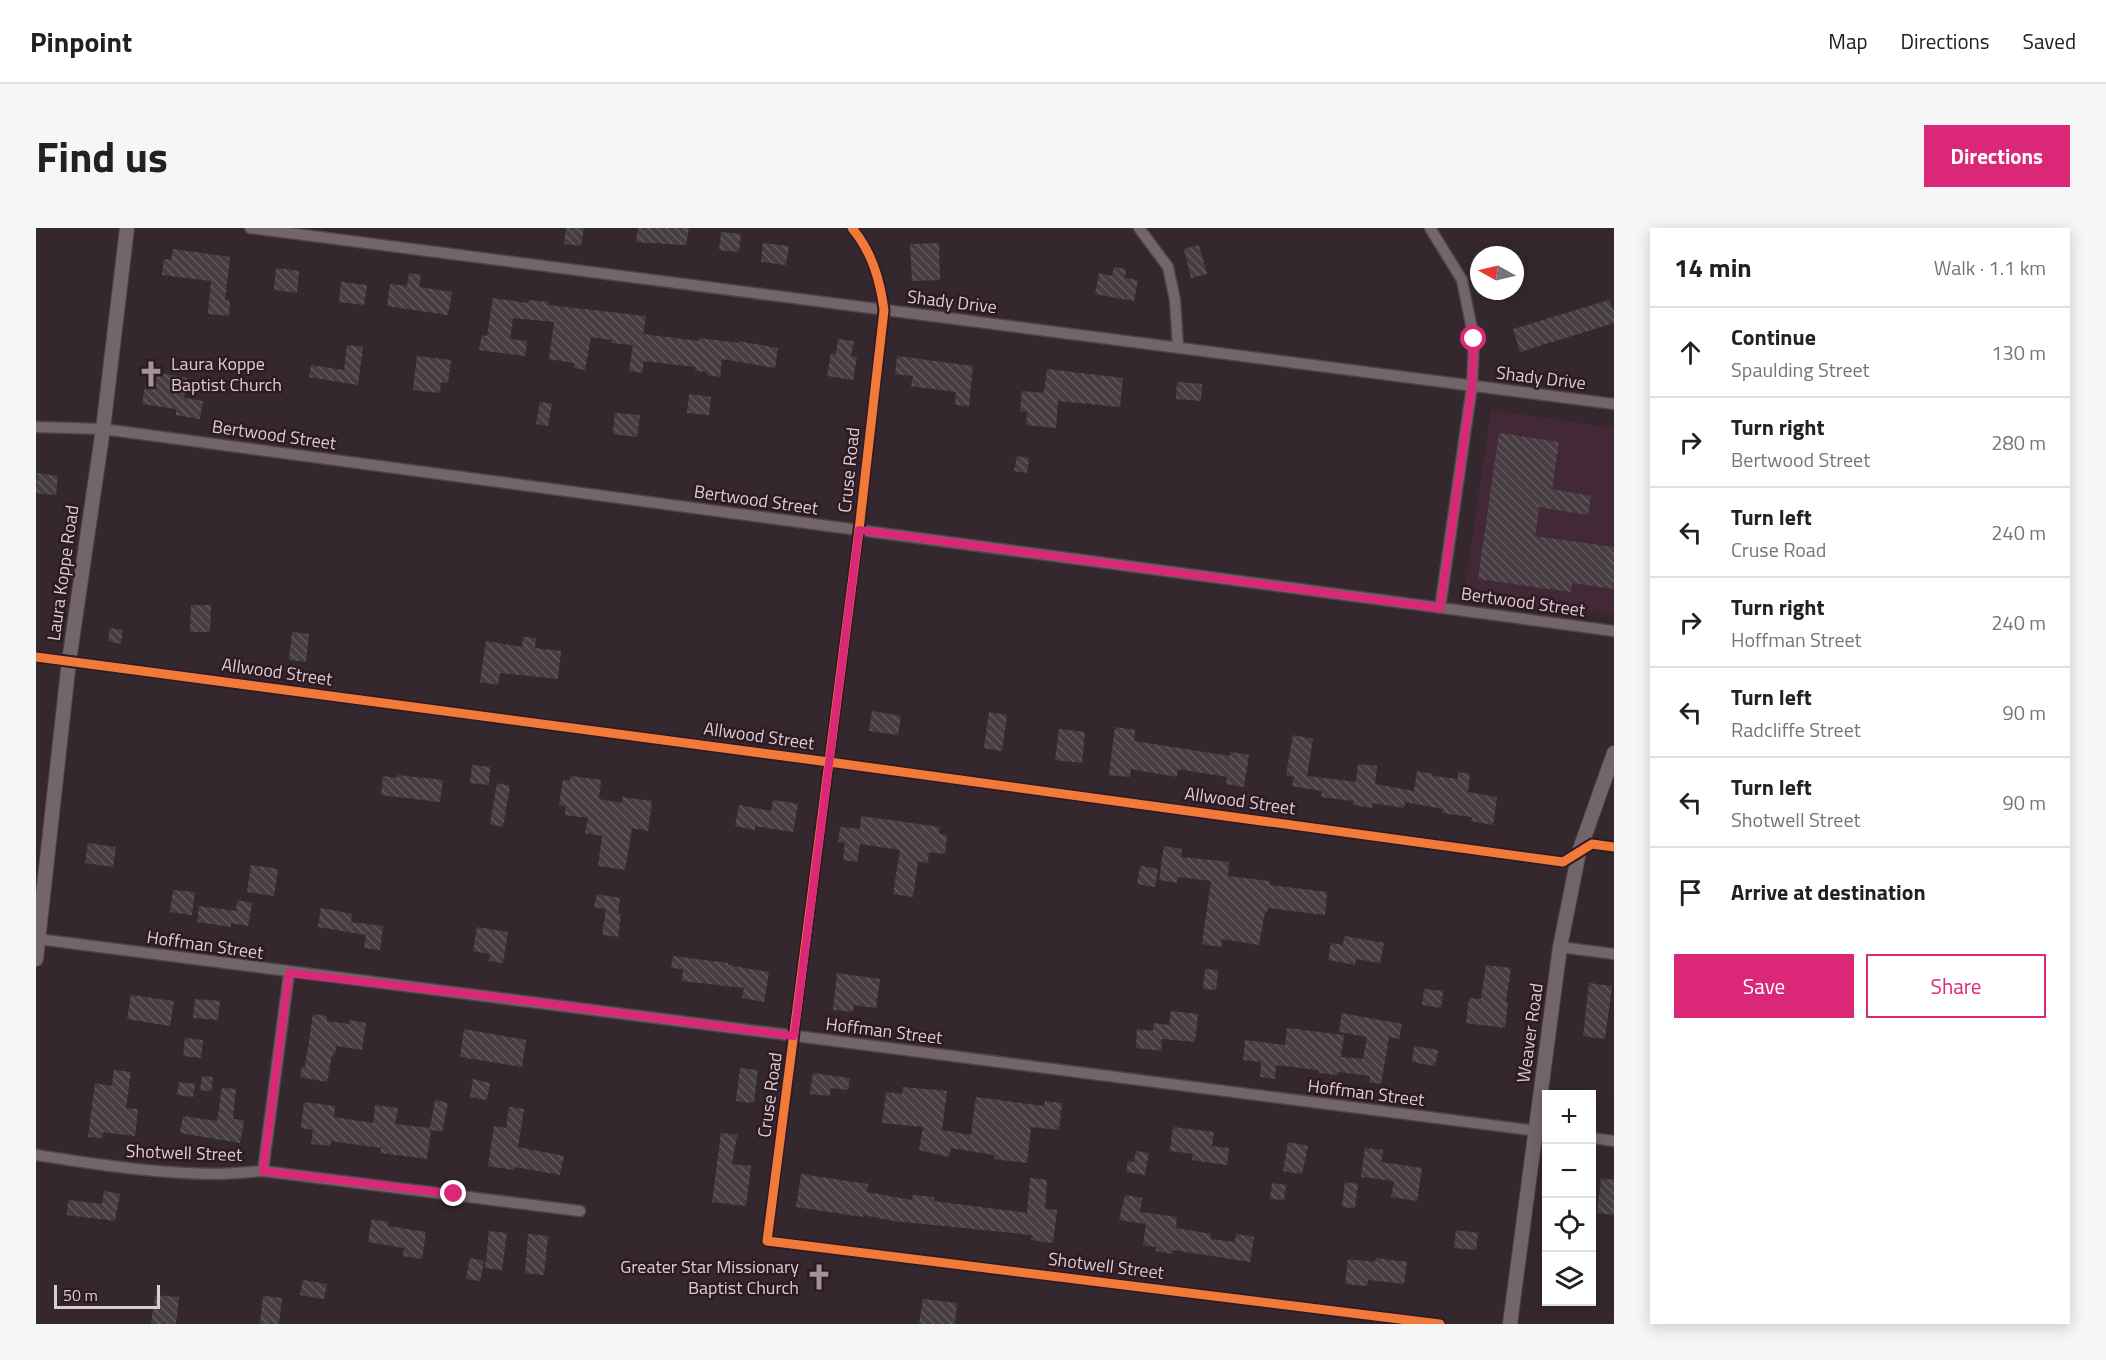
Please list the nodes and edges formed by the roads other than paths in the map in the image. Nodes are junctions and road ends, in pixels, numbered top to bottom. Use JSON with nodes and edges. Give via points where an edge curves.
{"nodes":[{"id":1,"x":127,"y":228,"type":"edge"},
{"id":2,"x":250,"y":228,"type":"edge"},
{"id":3,"x":852,"y":228,"type":"edge"},
{"id":4,"x":1139,"y":228,"type":"edge"},
{"id":5,"x":1430,"y":228,"type":"edge"},
{"id":6,"x":884,"y":310,"type":"junction"},
{"id":7,"x":1178,"y":347,"type":"junction"},
{"id":8,"x":1472,"y":386,"type":"junction"},
{"id":9,"x":1614,"y":404,"type":"edge"},
{"id":10,"x":36,"y":428,"type":"edge"},
{"id":11,"x":103,"y":429,"type":"junction"},
{"id":12,"x":859,"y":530,"type":"junction"},
{"id":13,"x":1440,"y":608,"type":"junction"},
{"id":14,"x":1614,"y":631,"type":"edge"},
{"id":15,"x":36,"y":657,"type":"edge"},
{"id":16,"x":69,"y":661,"type":"junction"},
{"id":17,"x":1614,"y":753,"type":"edge"},
{"id":18,"x":829,"y":762,"type":"junction"},
{"id":19,"x":1614,"y":847,"type":"edge"},
{"id":20,"x":1579,"y":852,"type":"junction"},
{"id":21,"x":42,"y":853,"type":"edge"},
{"id":22,"x":38,"y":939,"type":"junction"},
{"id":23,"x":1560,"y":947,"type":"junction"},
{"id":24,"x":1614,"y":954,"type":"edge"},
{"id":25,"x":36,"y":959,"type":"edge"},
{"id":26,"x":289,"y":973,"type":"junction"},
{"id":27,"x":794,"y":1036,"type":"junction"},
{"id":28,"x":1541,"y":1131,"type":"edge"},
{"id":29,"x":1596,"y":1139,"type":"edge"},
{"id":30,"x":1614,"y":1141,"type":"edge"},
{"id":31,"x":36,"y":1155,"type":"edge"},
{"id":32,"x":263,"y":1171,"type":"junction"},
{"id":33,"x":580,"y":1211,"type":"dead end"},
{"id":34,"x":767,"y":1241,"type":"joint"},
{"id":35,"x":1440,"y":1324,"type":"edge"},
{"id":36,"x":1510,"y":1324,"type":"edge"}],
"edges":[{"from":1,"to":11,"type":"street","name":"Laura Koppe Road"},
{"from":2,"to":6,"type":"street","name":"Shady Drive"},
{"from":3,"to":6,"type":"street","name":"Cruse Road","via":[[868,252],[880,283]]},
{"from":4,"to":7,"type":"street","via":[[1168,267]]},
{"from":5,"to":8,"type":"street","via":[[1462,280],[1474,339]]},
{"from":6,"to":7,"type":"street","name":"Shady Drive"},
{"from":6,"to":12,"type":"street","name":"Cruse Road"},
{"from":7,"to":8,"type":"street","name":"Shady Drive"},
{"from":8,"to":9,"type":"street","name":"Shady Drive"},
{"from":8,"to":13,"type":"street"},
{"from":10,"to":11,"type":"street","name":"Bertwood Street"},
{"from":11,"to":12,"type":"street","name":"Bertwood Street"},
{"from":11,"to":16,"type":"street","name":"Laura Koppe Road"},
{"from":12,"to":13,"type":"street","name":"Bertwood Street"},
{"from":12,"to":18,"type":"street","name":"Cruse Road"},
{"from":13,"to":14,"type":"street","name":"Bertwood Street"},
{"from":15,"to":16,"type":"street","name":"Allwood Street"},
{"from":16,"to":18,"type":"street","name":"Allwood Street"},
{"from":16,"to":21,"type":"street","name":"Laura Koppe Road"},
{"from":17,"to":20,"type":"street","name":"Weaver Road"},
{"from":18,"to":20,"type":"street","name":"Allwood Street","via":[[1563,862]]},
{"from":18,"to":27,"type":"street","name":"Cruse Road"},
{"from":19,"to":20,"type":"street","name":"Allwood Street","via":[[1592,844]]},
{"from":20,"to":23,"type":"street","name":"Weaver Road"},
{"from":21,"to":22,"type":"street","name":"Laura Koppe Road"},
{"from":22,"to":25,"type":"street","name":"Laura Koppe Road"},
{"from":22,"to":26,"type":"street","name":"Hoffman Street"},
{"from":23,"to":24,"type":"street"},
{"from":23,"to":28,"type":"street","name":"Weaver Road"},
{"from":26,"to":27,"type":"street","name":"Hoffman Street"},
{"from":26,"to":32,"type":"street"},
{"from":27,"to":28,"type":"street","name":"Hoffman Street"},
{"from":27,"to":34,"type":"street","name":"Cruse Road"},
{"from":28,"to":36,"type":"street","name":"Weaver Road"},
{"from":29,"to":30,"type":"street"},
{"from":31,"to":32,"type":"street","name":"Shotwell Street","via":[[156,1170],[216,1174]]},
{"from":32,"to":33,"type":"street","name":"Shotwell Street"},
{"from":34,"to":35,"type":"street","name":"Shotwell Street"}]}
